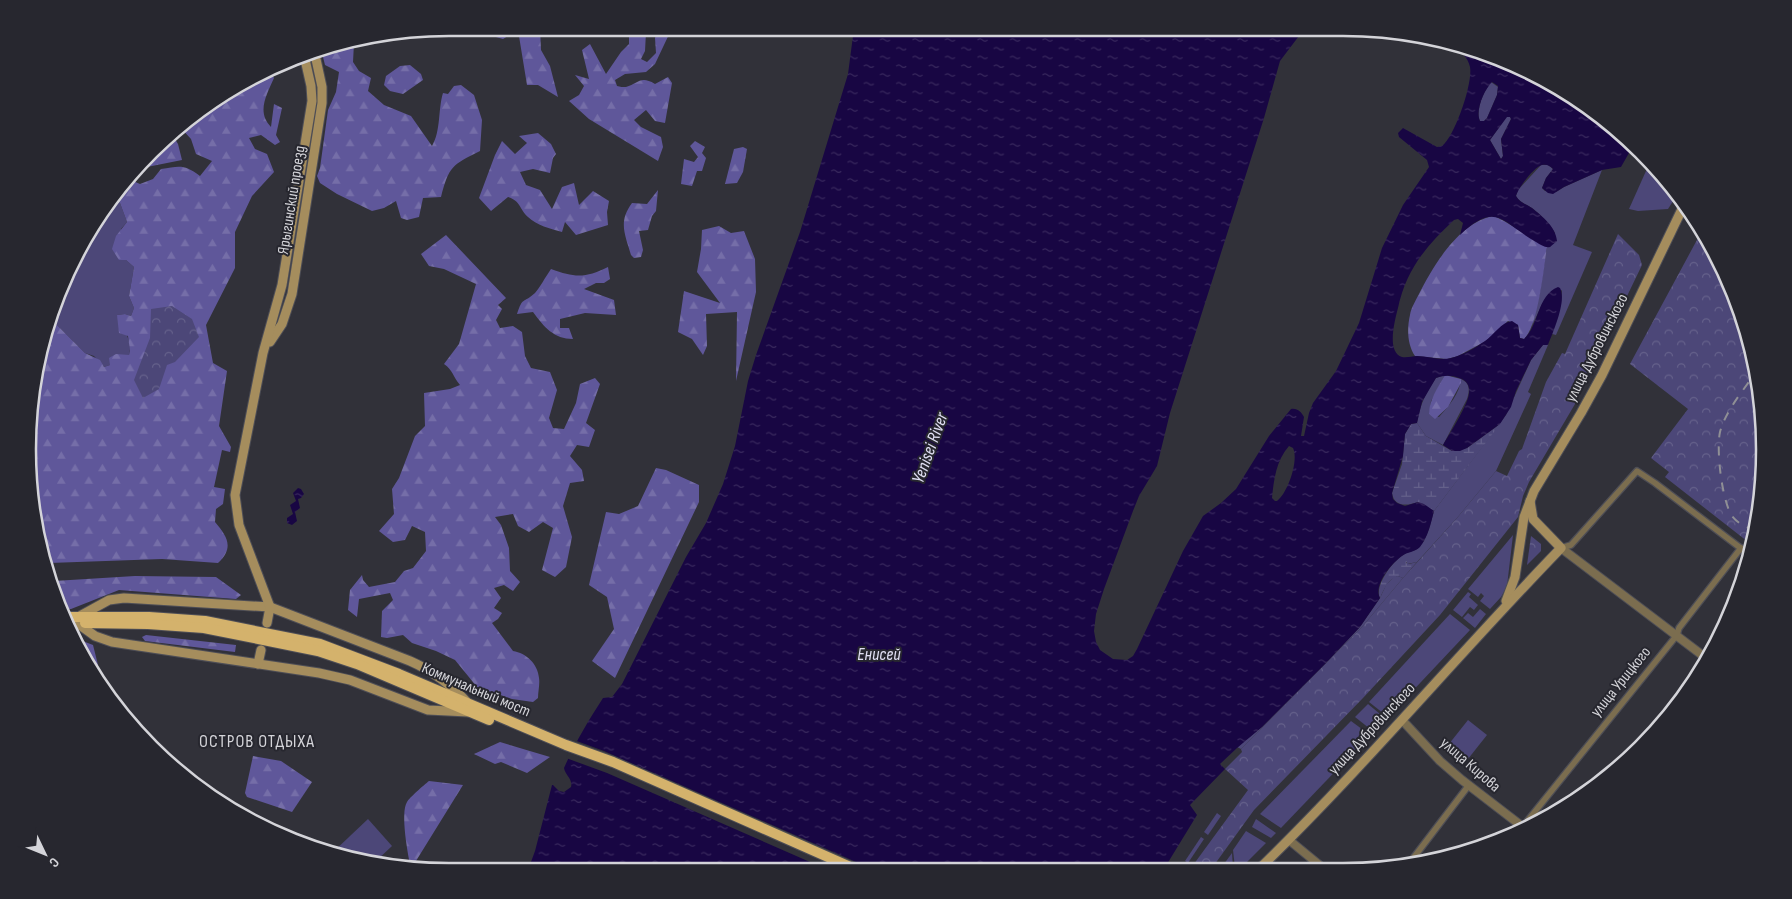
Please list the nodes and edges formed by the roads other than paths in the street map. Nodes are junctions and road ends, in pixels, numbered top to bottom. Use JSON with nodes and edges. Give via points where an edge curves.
{"nodes":[{"id":1,"x":316,"y":58,"type":"edge"},
{"id":2,"x":306,"y":62,"type":"edge"},
{"id":3,"x":1680,"y":212,"type":"edge"},
{"id":4,"x":280,"y":292,"type":"junction"},
{"id":5,"x":292,"y":294,"type":"junction"},
{"id":6,"x":265,"y":348,"type":"junction"},
{"id":7,"x":1530,"y":501,"type":"junction"},
{"id":8,"x":1561,"y":548,"type":"junction"},
{"id":9,"x":1740,"y":548,"type":"junction"},
{"id":10,"x":1743,"y":550,"type":"edge"},
{"id":11,"x":270,"y":607,"type":"junction"},
{"id":12,"x":1503,"y":608,"type":"junction"},
{"id":13,"x":74,"y":621,"type":"edge"},
{"id":14,"x":267,"y":623,"type":"dead end"},
{"id":15,"x":1677,"y":635,"type":"junction"},
{"id":16,"x":261,"y":650,"type":"dead end"},
{"id":17,"x":1701,"y":654,"type":"edge"},
{"id":18,"x":258,"y":664,"type":"junction"},
{"id":19,"x":468,"y":708,"type":"junction"},
{"id":20,"x":1402,"y":720,"type":"junction"},
{"id":21,"x":542,"y":738,"type":"junction"},
{"id":22,"x":1469,"y":785,"type":"junction"},
{"id":23,"x":1531,"y":817,"type":"edge"},
{"id":24,"x":1517,"y":824,"type":"edge"},
{"id":25,"x":1289,"y":840,"type":"junction"},
{"id":26,"x":1415,"y":856,"type":"edge"},
{"id":27,"x":828,"y":863,"type":"edge"},
{"id":28,"x":841,"y":863,"type":"edge"},
{"id":29,"x":1265,"y":863,"type":"edge"},
{"id":30,"x":1317,"y":863,"type":"edge"}],
"edges":[{"from":1,"to":5,"type":"main road","name":"Ярыгинский проезд","via":[[322,103]]},
{"from":2,"to":4,"type":"main road","name":"Ярыгинский проезд","via":[[312,101]]},
{"from":3,"to":7,"type":"main road","name":"улица Дубровинского","via":[[1602,374]]},
{"from":4,"to":5,"type":"main road"},
{"from":4,"to":6,"type":"main road","name":"Ярыгинский проезд"},
{"from":5,"to":6,"type":"main road","name":"Ярыгинский проезд","via":[[282,324]]},
{"from":6,"to":11,"type":"main road","name":"Ярыгинский проезд","via":[[235,495],[239,525]]},
{"from":7,"to":8,"type":"main road","via":[[1533,519]]},
{"from":7,"to":12,"type":"main road","name":"улица Дубровинского","via":[[1524,517],[1515,577]]},
{"from":8,"to":9,"type":"street","name":"улица Дубровинского","via":[[1571,544],[1637,471]]},
{"from":8,"to":12,"type":"main road","name":"улица Дубровинского"},
{"from":8,"to":15,"type":"street"},
{"from":9,"to":10,"type":"street"},
{"from":9,"to":15,"type":"street","name":"улица Урицкого"},
{"from":11,"to":13,"type":"main road","via":[[113,598]]},
{"from":11,"to":14,"type":"main road"},
{"from":11,"to":19,"type":"main road","via":[[428,669],[450,685]]},
{"from":12,"to":20,"type":"main road","name":"улица Дубровинского"},
{"from":13,"to":18,"type":"main road","via":[[95,636],[112,642]]},
{"from":13,"to":19,"type":"highway","name":"Коммунальный мост","via":[[149,617],[205,620],[287,636],[356,657]]},
{"from":15,"to":17,"type":"street"},
{"from":15,"to":23,"type":"street","name":"улица Урицкого"},
{"from":16,"to":18,"type":"main road"},
{"from":18,"to":19,"type":"main road","via":[[350,680],[428,710]]},
{"from":19,"to":21,"type":"highway","name":"Коммунальный мост"},
{"from":20,"to":22,"type":"street","name":"улица Кирова","via":[[1440,761]]},
{"from":20,"to":25,"type":"main road","name":"улица Дубровинского"},
{"from":21,"to":27,"type":"highway","name":"Коммунальный мост"},
{"from":21,"to":28,"type":"highway","name":"Коммунальный мост","via":[[613,762]]},
{"from":22,"to":24,"type":"street","name":"улица Кирова"},
{"from":22,"to":26,"type":"street"},
{"from":25,"to":29,"type":"main road","name":"улица Дубровинского"},
{"from":25,"to":30,"type":"street"}]}
